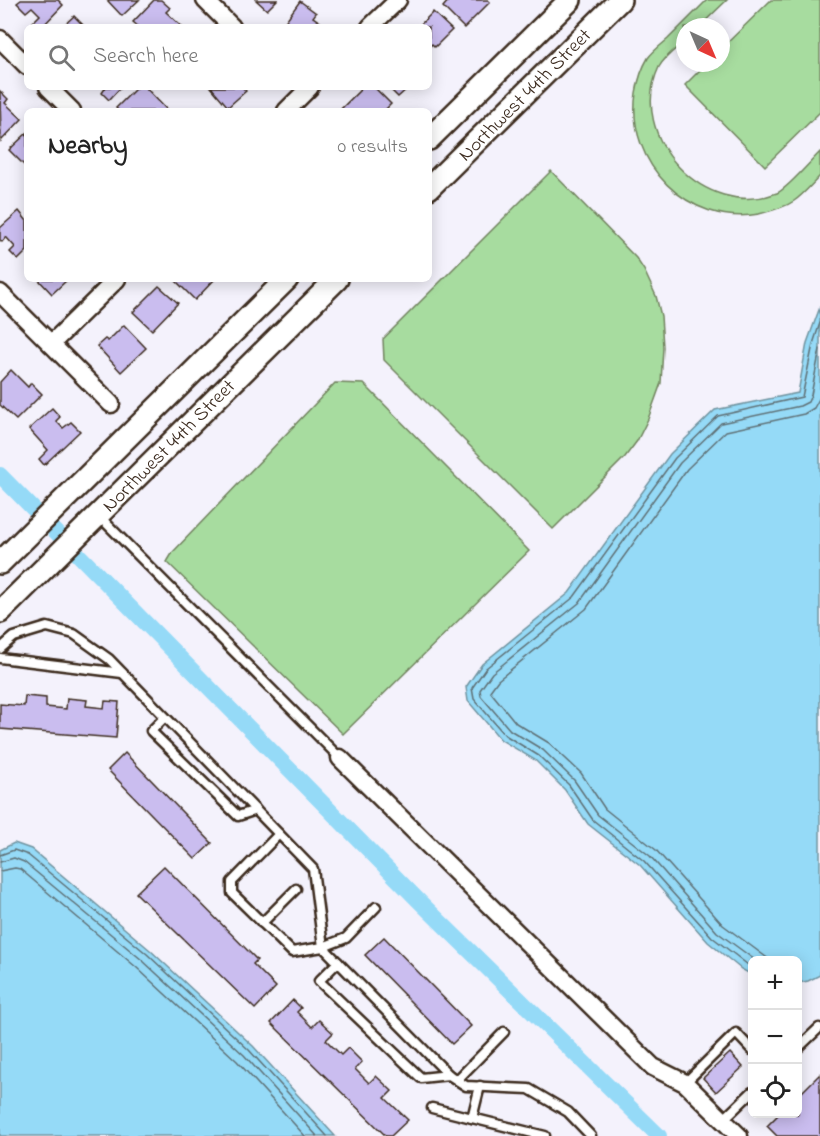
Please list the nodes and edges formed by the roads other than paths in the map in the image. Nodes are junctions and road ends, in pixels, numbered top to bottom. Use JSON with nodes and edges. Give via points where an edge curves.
{"nodes":[{"id":1,"x":206,"y":0,"type":"edge"},
{"id":2,"x":398,"y":0,"type":"edge"},
{"id":3,"x":570,"y":0,"type":"edge"},
{"id":4,"x":620,"y":0,"type":"edge"},
{"id":5,"x":229,"y":24,"type":"edge"},
{"id":6,"x":373,"y":24,"type":"edge"},
{"id":7,"x":0,"y":39,"type":"edge"},
{"id":8,"x":24,"y":63,"type":"edge"},
{"id":9,"x":51,"y":90,"type":"edge"},
{"id":10,"x":300,"y":90,"type":"edge"},
{"id":11,"x":69,"y":108,"type":"edge"},
{"id":12,"x":288,"y":108,"type":"edge"},
{"id":13,"x":432,"y":136,"type":"edge"},
{"id":14,"x":432,"y":185,"type":"edge"},
{"id":15,"x":114,"y":282,"type":"edge"},
{"id":16,"x":284,"y":282,"type":"edge"},
{"id":17,"x":334,"y":282,"type":"edge"},
{"id":18,"x":0,"y":293,"type":"edge"},
{"id":19,"x":51,"y":344,"type":"junction"},
{"id":20,"x":111,"y":404,"type":"dead end"},
{"id":21,"x":98,"y":514,"type":"junction"},
{"id":22,"x":7,"y":556,"type":"edge"},
{"id":23,"x":0,"y":612,"type":"edge"},
{"id":24,"x":0,"y":649,"type":"edge"},
{"id":25,"x":0,"y":658,"type":"edge"},
{"id":26,"x":122,"y":673,"type":"junction"},
{"id":27,"x":165,"y":717,"type":"junction"},
{"id":28,"x":340,"y":758,"type":"joint"},
{"id":29,"x":256,"y":810,"type":"junction"},
{"id":30,"x":279,"y":834,"type":"junction"},
{"id":31,"x":296,"y":889,"type":"dead end"},
{"id":32,"x":376,"y":907,"type":"dead end"},
{"id":33,"x":262,"y":923,"type":"junction"},
{"id":34,"x":323,"y":947,"type":"junction"},
{"id":35,"x":338,"y":962,"type":"junction"},
{"id":36,"x":819,"y":1028,"type":"edge"},
{"id":37,"x":504,"y":1032,"type":"dead end"},
{"id":38,"x":802,"y":1044,"type":"edge"},
{"id":39,"x":748,"y":1045,"type":"edge"},
{"id":40,"x":453,"y":1077,"type":"junction"},
{"id":41,"x":686,"y":1083,"type":"junction"},
{"id":42,"x":480,"y":1086,"type":"junction"},
{"id":43,"x":748,"y":1097,"type":"edge"},
{"id":44,"x":432,"y":1108,"type":"dead end"},
{"id":45,"x":472,"y":1118,"type":"junction"},
{"id":46,"x":723,"y":1120,"type":"junction"},
{"id":47,"x":545,"y":1136,"type":"edge"},
{"id":48,"x":591,"y":1136,"type":"edge"},
{"id":49,"x":740,"y":1136,"type":"edge"}],
"edges":[{"from":1,"to":5,"type":"street"},
{"from":2,"to":6,"type":"street"},
{"from":3,"to":13,"type":"street","name":"Northwest 44th Street"},
{"from":4,"to":14,"type":"street","name":"Northwest 44th Street"},
{"from":7,"to":8,"type":"street"},
{"from":9,"to":11,"type":"street"},
{"from":10,"to":12,"type":"street"},
{"from":15,"to":19,"type":"street"},
{"from":16,"to":22,"type":"street","name":"Northwest 44th Street"},
{"from":17,"to":21,"type":"street","name":"Northwest 44th Street"},
{"from":18,"to":19,"type":"street"},
{"from":19,"to":20,"type":"street"},
{"from":21,"to":23,"type":"street","name":"Northwest 44th Street"},
{"from":21,"to":28,"type":"lane"},
{"from":24,"to":26,"type":"lane","via":[[14,637],[46,627],[74,634]]},
{"from":25,"to":26,"type":"lane"},
{"from":26,"to":27,"type":"lane"},
{"from":27,"to":29,"type":"lane"},
{"from":27,"to":29,"type":"lane","via":[[151,731],[238,816]]},
{"from":28,"to":41,"type":"street","via":[[653,1067]]},
{"from":29,"to":30,"type":"lane"},
{"from":30,"to":33,"type":"lane","via":[[232,882],[232,893]]},
{"from":30,"to":34,"type":"lane","via":[[313,869]]},
{"from":31,"to":33,"type":"lane"},
{"from":32,"to":34,"type":"lane","via":[[346,938]]},
{"from":33,"to":34,"type":"lane","via":[[292,952]]},
{"from":34,"to":35,"type":"lane"},
{"from":35,"to":40,"type":"lane"},
{"from":35,"to":40,"type":"lane","via":[[319,981],[422,1078]]},
{"from":36,"to":38,"type":"lane"},
{"from":37,"to":40,"type":"lane"},
{"from":39,"to":41,"type":"lane","via":[[736,1034]]},
{"from":40,"to":42,"type":"lane","via":[[466,1086]]},
{"from":41,"to":46,"type":"street"},
{"from":42,"to":45,"type":"lane"},
{"from":42,"to":48,"type":"lane","via":[[529,1089],[568,1112]]},
{"from":43,"to":46,"type":"lane"},
{"from":44,"to":45,"type":"lane"},
{"from":45,"to":47,"type":"lane"},
{"from":46,"to":49,"type":"street"}]}
